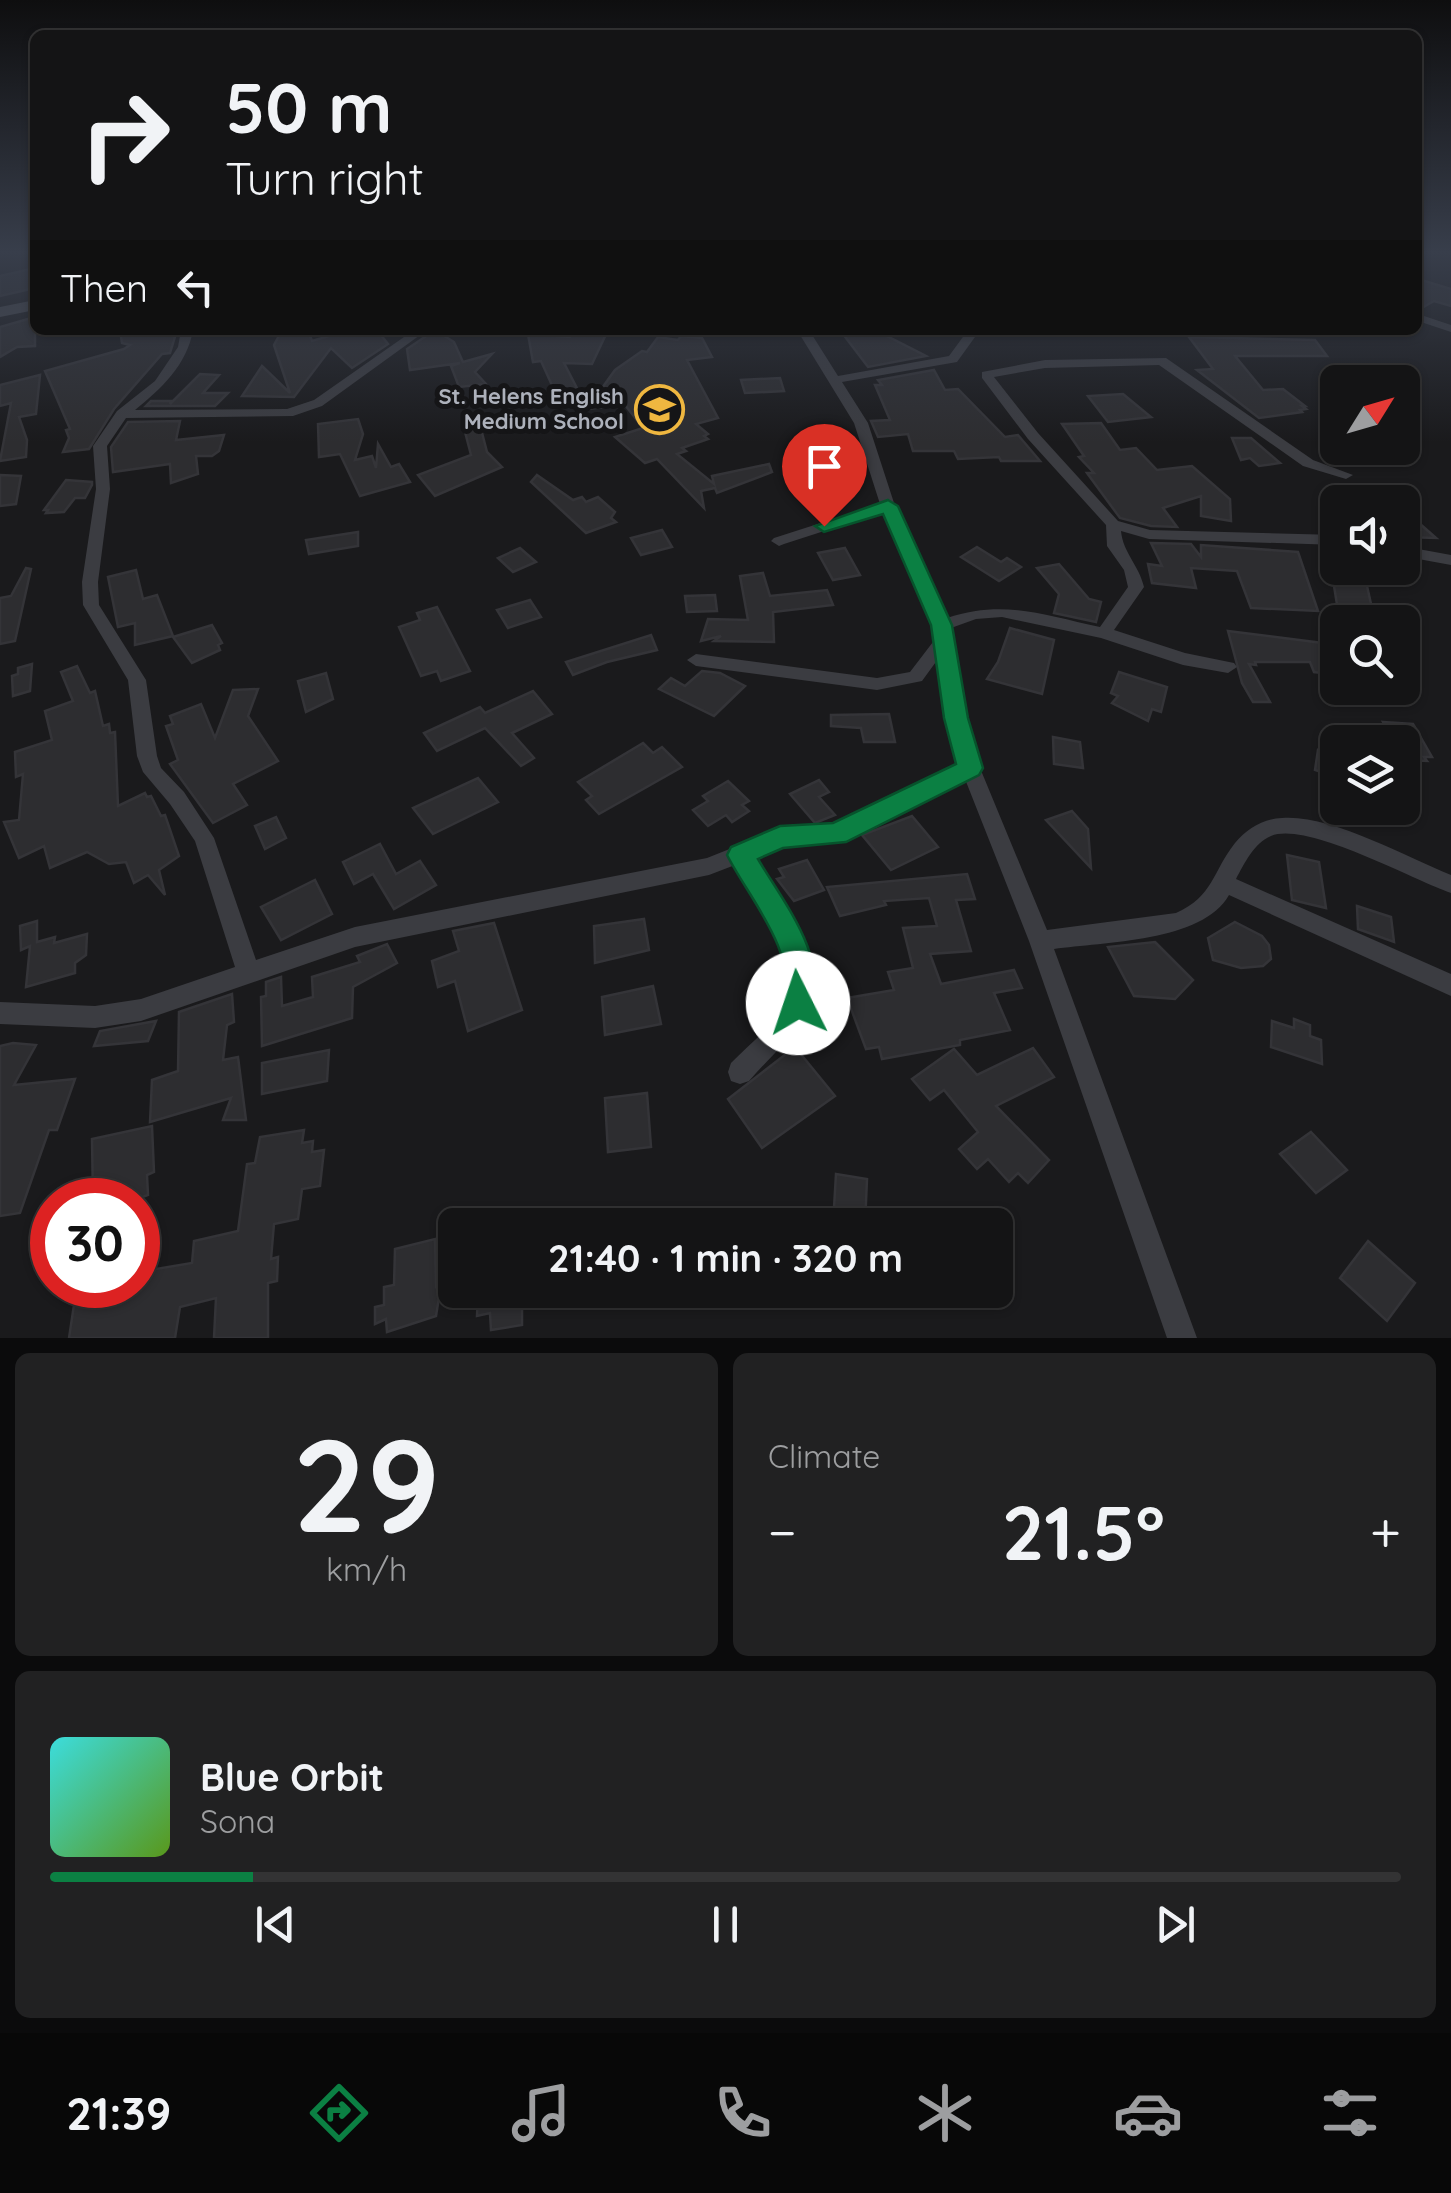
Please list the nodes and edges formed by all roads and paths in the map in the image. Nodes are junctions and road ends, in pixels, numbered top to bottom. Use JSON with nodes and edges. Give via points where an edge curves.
{"nodes":[{"id":1,"x":1422,"y":318,"type":"edge"},
{"id":2,"x":1449,"y":326,"type":"edge"},
{"id":3,"x":187,"y":335,"type":"edge"},
{"id":4,"x":414,"y":335,"type":"edge"},
{"id":5,"x":806,"y":335,"type":"edge"},
{"id":6,"x":970,"y":335,"type":"edge"},
{"id":7,"x":953,"y":358,"type":"junction"},
{"id":8,"x":986,"y":375,"type":"junction"},
{"id":9,"x":835,"y":380,"type":"junction"},
{"id":10,"x":122,"y":414,"type":"junction"},
{"id":11,"x":1346,"y":475,"type":"dead end"},
{"id":12,"x":888,"y":506,"type":"junction"},
{"id":13,"x":1113,"y":524,"type":"junction"},
{"id":14,"x":1320,"y":539,"type":"edge"},
{"id":15,"x":779,"y":542,"type":"dead end"},
{"id":16,"x":1420,"y":554,"type":"edge"},
{"id":17,"x":1451,"y":560,"type":"edge"},
{"id":18,"x":943,"y":632,"type":"junction"},
{"id":19,"x":1104,"y":632,"type":"junction"},
{"id":20,"x":696,"y":660,"type":"dead end"},
{"id":21,"x":1228,"y":667,"type":"dead end"},
{"id":22,"x":970,"y":768,"type":"junction"},
{"id":23,"x":740,"y":855,"type":"junction"},
{"id":24,"x":1226,"y":884,"type":"junction"},
{"id":25,"x":1451,"y":884,"type":"edge"},
{"id":26,"x":1040,"y":941,"type":"junction"},
{"id":27,"x":248,"y":972,"type":"junction"},
{"id":28,"x":1451,"y":986,"type":"edge"},
{"id":29,"x":0,"y":1013,"type":"edge"},
{"id":30,"x":740,"y":1072,"type":"dead end"},
{"id":31,"x":1182,"y":1338,"type":"edge"}],
"edges":[{"from":1,"to":2,"type":"street"},
{"from":3,"to":10,"type":"street","via":[[159,384]]},
{"from":4,"to":10,"type":"street","via":[[304,409],[272,415]]},
{"from":5,"to":9,"type":"street"},
{"from":6,"to":7,"type":"street"},
{"from":7,"to":8,"type":"street"},
{"from":7,"to":9,"type":"street"},
{"from":8,"to":11,"type":"street","via":[[1044,364],[1162,360],[1308,464]]},
{"from":8,"to":13,"type":"street"},
{"from":9,"to":12,"type":"street","via":[[861,423]]},
{"from":10,"to":27,"type":"street","via":[[100,446],[103,490],[91,605],[137,680],[146,756],[204,838]]},
{"from":12,"to":15,"type":"street"},
{"from":12,"to":18,"type":"street"},
{"from":13,"to":14,"type":"street","via":[[1149,534]]},
{"from":13,"to":19,"type":"street","via":[[1114,546],[1136,587]]},
{"from":16,"to":17,"type":"street"},
{"from":18,"to":19,"type":"street","via":[[975,614],[1002,612]]},
{"from":18,"to":20,"type":"street","via":[[916,677],[876,684]]},
{"from":18,"to":22,"type":"street"},
{"from":19,"to":21,"type":"street"},
{"from":22,"to":23,"type":"street","via":[[836,834],[780,837]]},
{"from":22,"to":26,"type":"street"},
{"from":23,"to":27,"type":"street","via":[[635,884],[412,923]]},
{"from":23,"to":30,"type":"street","via":[[780,922],[803,987],[798,1003]]},
{"from":24,"to":25,"type":"street","via":[[1252,840],[1268,828],[1291,826]]},
{"from":24,"to":26,"type":"street","via":[[1216,901],[1178,922]]},
{"from":24,"to":28,"type":"street"},
{"from":26,"to":31,"type":"street"},
{"from":27,"to":29,"type":"street","via":[[141,1010],[95,1017]]}]}
